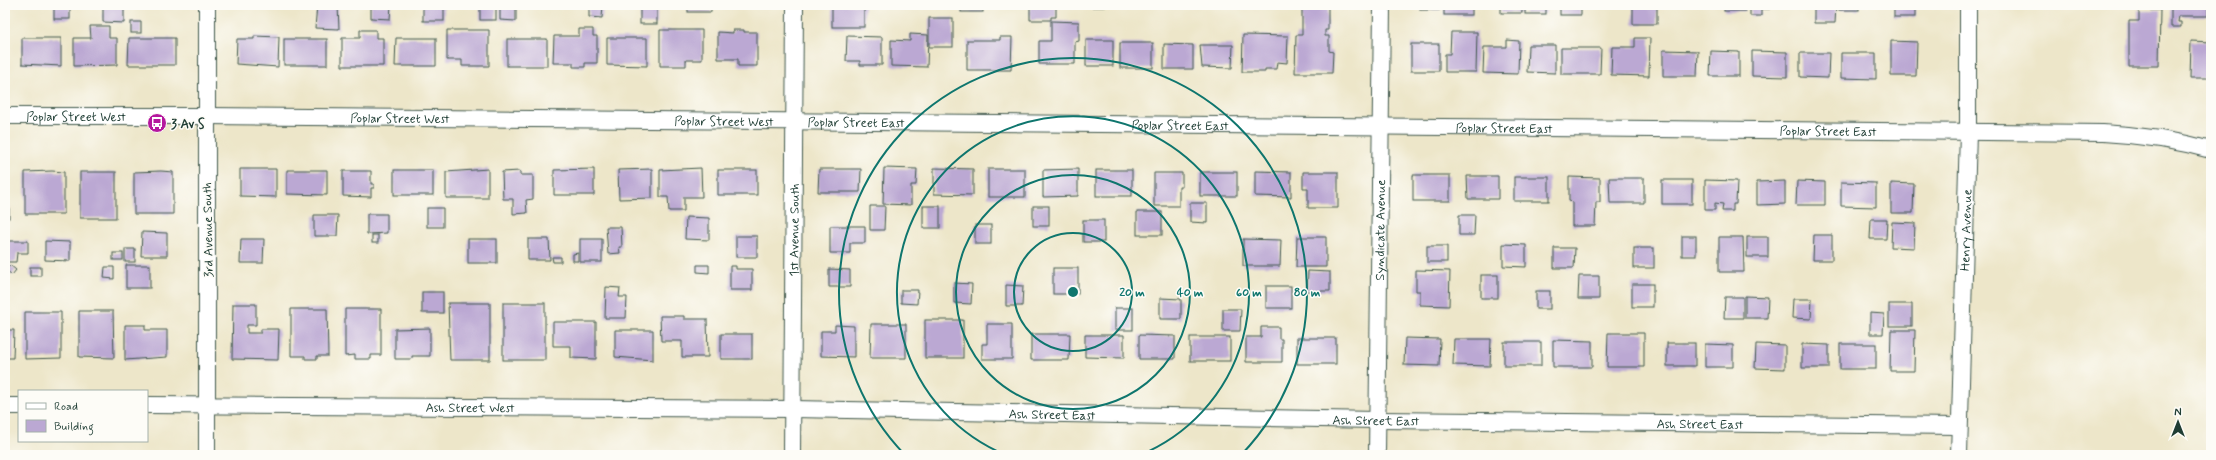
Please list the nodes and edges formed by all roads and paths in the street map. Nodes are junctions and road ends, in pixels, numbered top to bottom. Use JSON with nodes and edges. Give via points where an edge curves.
{"nodes":[{"id":1,"x":207,"y":5,"type":"edge"},
{"id":2,"x":795,"y":5,"type":"edge"},
{"id":3,"x":1382,"y":5,"type":"edge"},
{"id":4,"x":1968,"y":5,"type":"edge"},
{"id":5,"x":5,"y":116,"type":"edge"},
{"id":6,"x":206,"y":116,"type":"junction"},
{"id":7,"x":795,"y":123,"type":"junction"},
{"id":8,"x":1379,"y":126,"type":"junction"},
{"id":9,"x":1968,"y":132,"type":"junction"},
{"id":10,"x":2211,"y":150,"type":"edge"},
{"id":11,"x":148,"y":405,"type":"edge"},
{"id":12,"x":208,"y":405,"type":"junction"},
{"id":13,"x":5,"y":406,"type":"edge"},
{"id":14,"x":18,"y":406,"type":"edge"},
{"id":15,"x":792,"y":409,"type":"junction"},
{"id":16,"x":1377,"y":420,"type":"junction"},
{"id":17,"x":1959,"y":426,"type":"junction"},
{"id":18,"x":207,"y":455,"type":"edge"},
{"id":19,"x":792,"y":455,"type":"edge"},
{"id":20,"x":1377,"y":455,"type":"edge"},
{"id":21,"x":1959,"y":455,"type":"edge"}],
"edges":[{"from":1,"to":6,"type":"street","name":"3rd Avenue South"},
{"from":2,"to":7,"type":"street","name":"1st Avenue South"},
{"from":3,"to":8,"type":"street","name":"Syndicate Avenue"},
{"from":4,"to":9,"type":"street","name":"Henry Avenue"},
{"from":5,"to":6,"type":"street","name":"Poplar Street West"},
{"from":6,"to":7,"type":"street","name":"Poplar Street West"},
{"from":6,"to":12,"type":"street","name":"3rd Avenue South"},
{"from":7,"to":8,"type":"street","name":"Poplar Street East"},
{"from":7,"to":15,"type":"street","name":"1st Avenue South"},
{"from":8,"to":9,"type":"street","name":"Poplar Street East"},
{"from":8,"to":16,"type":"street","name":"Syndicate Avenue"},
{"from":9,"to":10,"type":"street","name":"Poplar Street East","via":[[2141,135],[2178,140]]},
{"from":9,"to":17,"type":"street","name":"Henry Avenue"},
{"from":11,"to":12,"type":"street","name":"Ash Street West"},
{"from":12,"to":15,"type":"street","name":"Ash Street West"},
{"from":12,"to":18,"type":"street","name":"3rd Avenue South"},
{"from":13,"to":14,"type":"street"},
{"from":15,"to":16,"type":"street","name":"Ash Street East"},
{"from":15,"to":19,"type":"street","name":"1st Avenue South"},
{"from":16,"to":17,"type":"street","name":"Ash Street East"},
{"from":16,"to":20,"type":"street","name":"Syndicate Avenue"},
{"from":17,"to":21,"type":"street","name":"Henry Avenue"}]}
